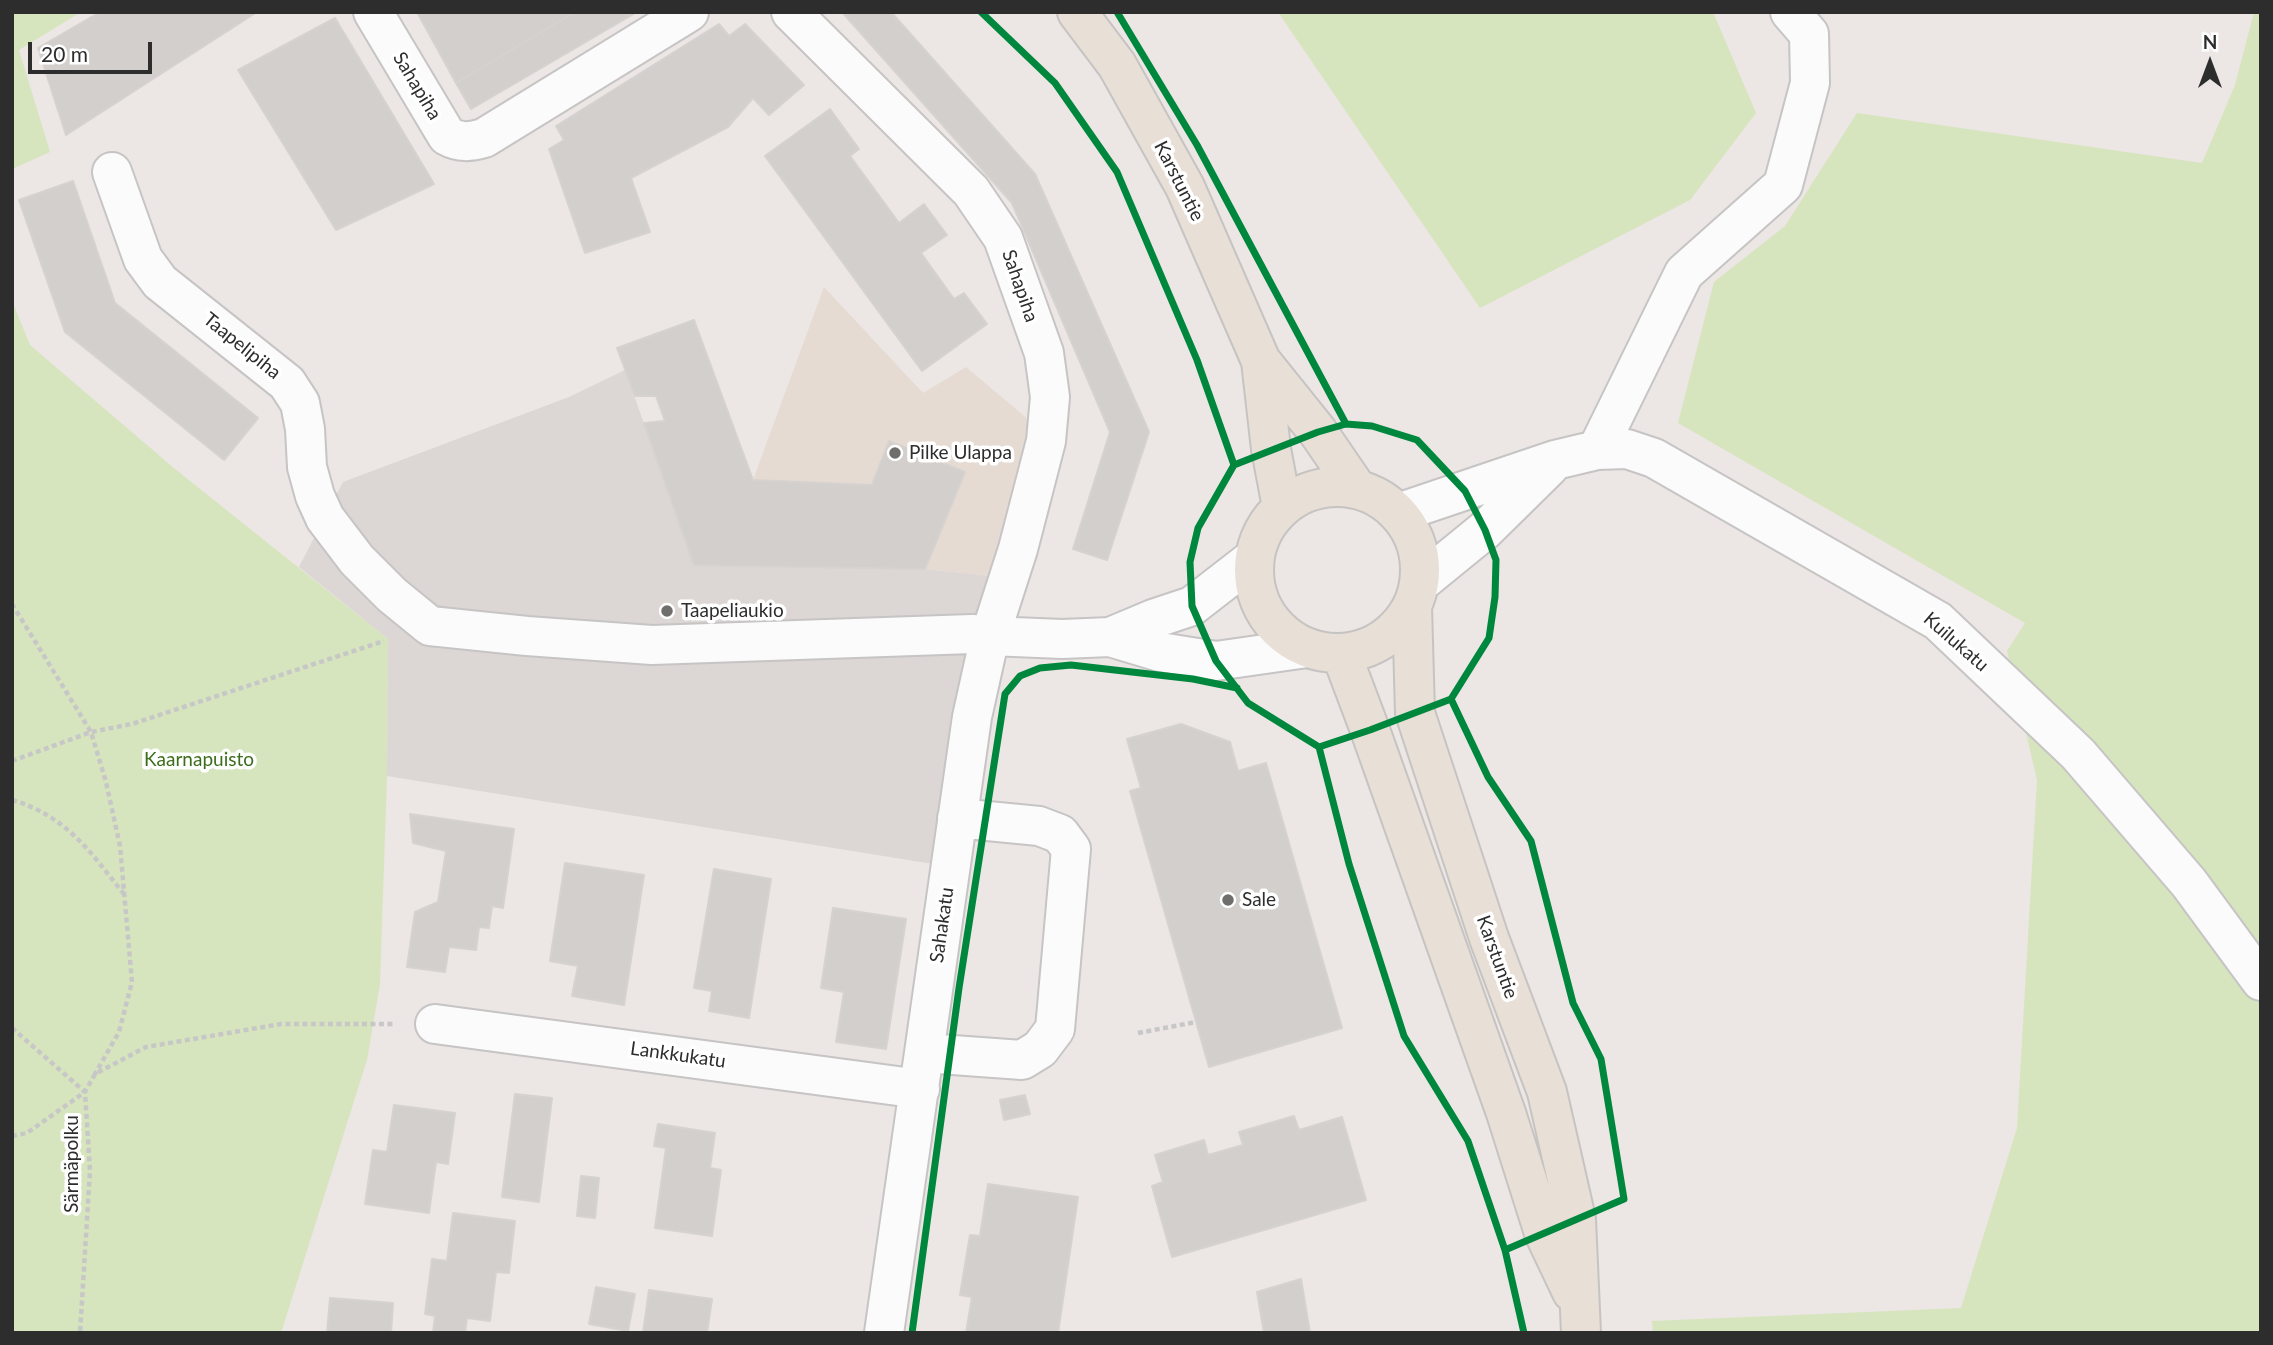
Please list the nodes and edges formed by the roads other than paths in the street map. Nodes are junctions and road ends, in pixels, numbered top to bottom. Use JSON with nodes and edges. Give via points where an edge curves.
{"nodes":[{"id":1,"x":373,"y":12,"type":"edge"},
{"id":2,"x":689,"y":12,"type":"edge"},
{"id":3,"x":791,"y":12,"type":"edge"},
{"id":4,"x":1077,"y":12,"type":"edge"},
{"id":5,"x":1790,"y":12,"type":"edge"},
{"id":6,"x":112,"y":172,"type":"dead end"},
{"id":7,"x":1261,"y":361,"type":"junction"},
{"id":8,"x":1597,"y":450,"type":"junction"},
{"id":9,"x":1555,"y":460,"type":"junction"},
{"id":10,"x":1357,"y":489,"type":"junction"},
{"id":11,"x":1282,"y":507,"type":"junction"},
{"id":12,"x":1398,"y":513,"type":"junction"},
{"id":13,"x":1254,"y":558,"type":"junction"},
{"id":14,"x":1416,"y":595,"type":"junction"},
{"id":15,"x":990,"y":636,"type":"junction"},
{"id":16,"x":1110,"y":637,"type":"junction"},
{"id":17,"x":1324,"y":650,"type":"junction"},
{"id":18,"x":957,"y":818,"type":"junction"},
{"id":19,"x":2261,"y":981,"type":"edge"},
{"id":20,"x":435,"y":1024,"type":"road end"},
{"id":21,"x":922,"y":1071,"type":"junction"},
{"id":22,"x":1580,"y":1320,"type":"edge"},
{"id":23,"x":884,"y":1333,"type":"edge"}],
"edges":[{"from":1,"to":2,"type":"street","name":"Sahapiha","via":[[447,136],[469,142],[484,138]]},
{"from":3,"to":15,"type":"street","name":"Sahapiha","via":[[971,191],[1003,238],[1044,353],[1050,397],[1046,441]]},
{"from":4,"to":7,"type":"main road","name":"Karstuntie","via":[[1117,65],[1185,187]]},
{"from":5,"to":8,"type":"street","via":[[1809,34],[1810,83],[1783,185],[1684,273]]},
{"from":6,"to":15,"type":"street","name":"Taapelipiha","via":[[143,260],[160,282],[287,383],[300,403],[307,467],[325,517],[357,559],[429,626],[652,645]]},
{"from":7,"to":10,"type":"main road","name":"Karstuntie"},
{"from":7,"to":11,"type":"main road","name":"Karstuntie"},
{"from":8,"to":9,"type":"street","name":"Kuilukatu"},
{"from":8,"to":19,"type":"street","name":"Kuilukatu","via":[[1627,449],[1654,458],[1937,621],[2078,754],[2189,883]]},
{"from":9,"to":12,"type":"street","name":"Kuilukatu"},
{"from":9,"to":14,"type":"street"},
{"from":10,"to":11,"type":"main road","via":[[1331,487]]},
{"from":10,"to":12,"type":"main road","via":[[1380,498]]},
{"from":11,"to":13,"type":"main road","via":[[1269,522]]},
{"from":12,"to":14,"type":"main road","via":[[1420,558]]},
{"from":13,"to":16,"type":"street","via":[[1192,606]]},
{"from":13,"to":17,"type":"main road","via":[[1255,586],[1265,612],[1283,633]]},
{"from":14,"to":17,"type":"main road","via":[[1399,626],[1383,640],[1363,650]]},
{"from":14,"to":22,"type":"main road","name":"Karstuntie","via":[[1415,713],[1489,938],[1547,1092],[1577,1219]]},
{"from":15,"to":16,"type":"street"},
{"from":15,"to":18,"type":"street","name":"Sahakatu"},
{"from":16,"to":17,"type":"street","via":[[1160,652],[1216,661]]},
{"from":17,"to":22,"type":"main road","name":"Karstuntie","via":[[1370,730],[1544,1233]]},
{"from":18,"to":21,"type":"street","name":"Sahakatu"},
{"from":18,"to":21,"type":"street","name":"Lankkukatu","via":[[1040,826],[1060,834],[1071,849],[1055,1029],[1040,1049],[1022,1060]]},
{"from":20,"to":21,"type":"street","name":"Lankkukatu"},
{"from":21,"to":23,"type":"street","name":"Sahakatu"}]}
